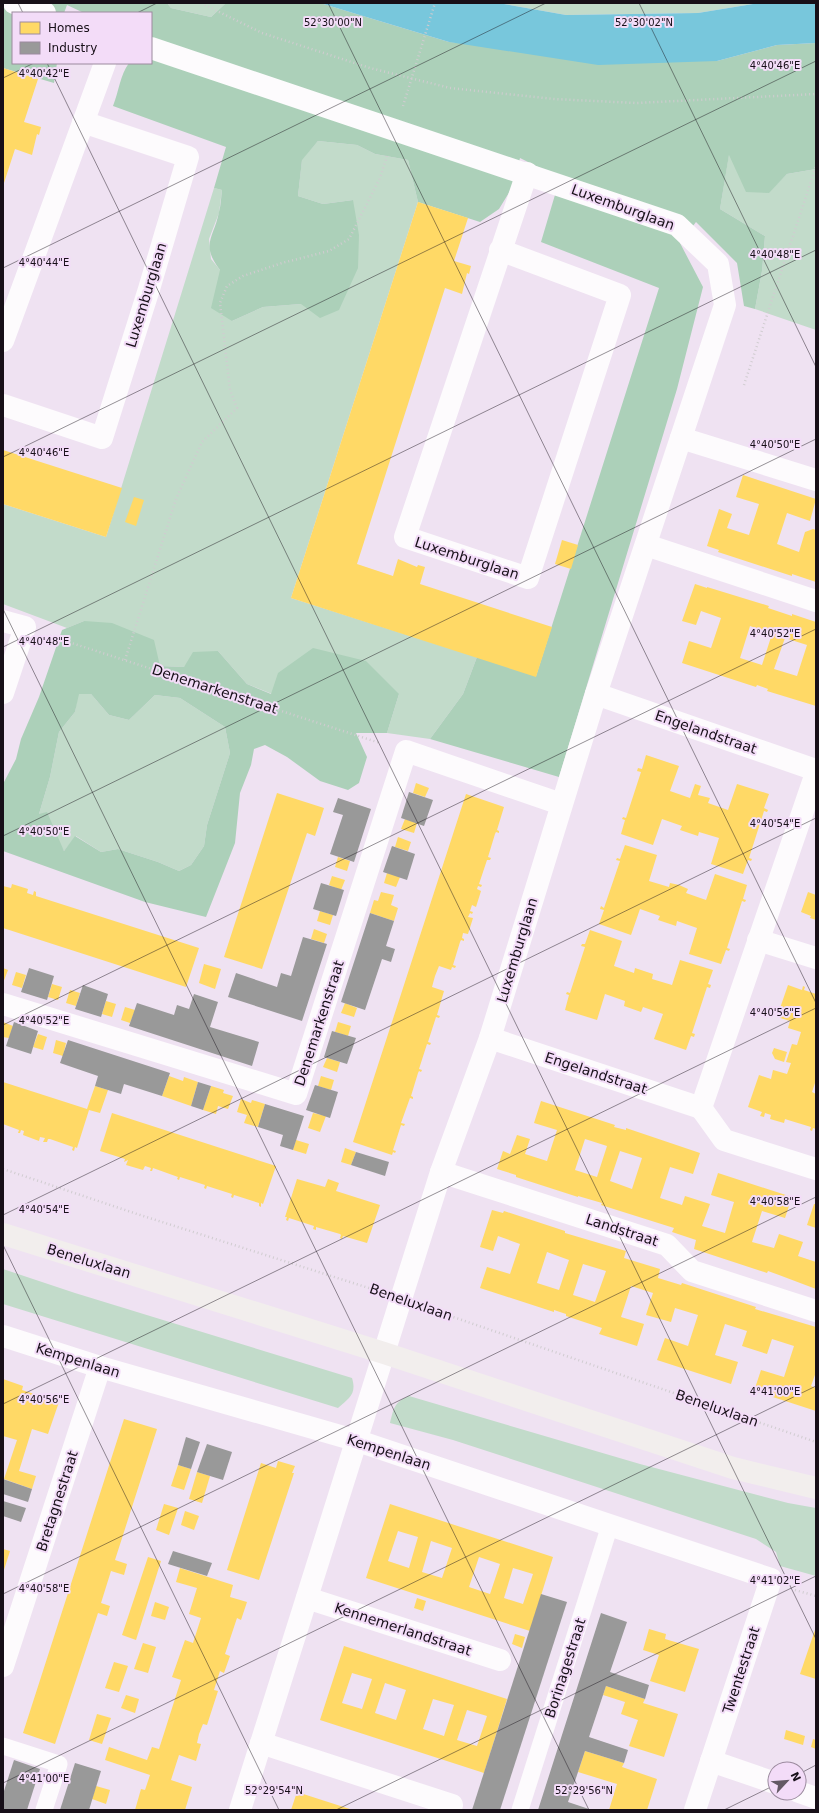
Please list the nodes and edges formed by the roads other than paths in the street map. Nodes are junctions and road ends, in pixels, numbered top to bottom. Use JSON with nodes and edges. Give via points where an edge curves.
{"nodes":[{"id":1,"x":14,"y":3,"type":"edge"},
{"id":2,"x":42,"y":12,"type":"edge"},
{"id":3,"x":152,"y":48,"type":"edge"},
{"id":4,"x":105,"y":64,"type":"edge"},
{"id":5,"x":83,"y":122,"type":"junction"},
{"id":6,"x":527,"y":173,"type":"junction"},
{"id":7,"x":500,"y":250,"type":"junction"},
{"id":8,"x":3,"y":341,"type":"edge"},
{"id":9,"x":3,"y":405,"type":"edge"},
{"id":10,"x":681,"y":438,"type":"junction"},
{"id":11,"x":816,"y":480,"type":"edge"},
{"id":12,"x":646,"y":545,"type":"junction"},
{"id":13,"x":816,"y":602,"type":"edge"},
{"id":14,"x":3,"y":620,"type":"edge"},
{"id":15,"x":3,"y":692,"type":"edge"},
{"id":16,"x":596,"y":694,"type":"junction"},
{"id":17,"x":816,"y":772,"type":"edge"},
{"id":18,"x":561,"y":804,"type":"junction"},
{"id":19,"x":758,"y":940,"type":"junction"},
{"id":20,"x":816,"y":958,"type":"edge"},
{"id":21,"x":3,"y":1004,"type":"edge"},
{"id":22,"x":490,"y":1038,"type":"junction"},
{"id":23,"x":701,"y":1108,"type":"junction"},
{"id":24,"x":816,"y":1169,"type":"edge"},
{"id":25,"x":441,"y":1172,"type":"junction"},
{"id":26,"x":3,"y":1234,"type":"edge"},
{"id":27,"x":816,"y":1311,"type":"edge"},
{"id":28,"x":3,"y":1336,"type":"edge"},
{"id":29,"x":384,"y":1353,"type":"junction"},
{"id":30,"x":100,"y":1367,"type":"junction"},
{"id":31,"x":358,"y":1441,"type":"junction"},
{"id":32,"x":816,"y":1488,"type":"edge"},
{"id":33,"x":610,"y":1525,"type":"junction"},
{"id":34,"x":771,"y":1579,"type":"joint"},
{"id":35,"x":307,"y":1598,"type":"junction"},
{"id":36,"x":8,"y":1633,"type":"edge"},
{"id":37,"x":500,"y":1660,"type":"dead end"},
{"id":38,"x":3,"y":1666,"type":"edge"},
{"id":39,"x":261,"y":1743,"type":"junction"},
{"id":40,"x":3,"y":1746,"type":"edge"},
{"id":41,"x":711,"y":1761,"type":"junction"},
{"id":42,"x":767,"y":1781,"type":"edge"},
{"id":43,"x":452,"y":1806,"type":"dead end"},
{"id":44,"x":44,"y":1810,"type":"edge"},
{"id":45,"x":240,"y":1810,"type":"edge"},
{"id":46,"x":520,"y":1810,"type":"edge"},
{"id":47,"x":695,"y":1810,"type":"edge"}],
"edges":[{"from":1,"to":2,"type":"street"},
{"from":3,"to":6,"type":"street","name":"Luxemburglaan"},
{"from":4,"to":5,"type":"street"},
{"from":5,"to":8,"type":"street"},
{"from":5,"to":9,"type":"street","name":"Luxemburglaan","via":[[188,157],[102,438]]},
{"from":6,"to":7,"type":"street","name":"Luxemburglaan"},
{"from":6,"to":10,"type":"street","name":"Luxemburglaan","via":[[677,225],[718,264],[725,305]]},
{"from":7,"to":7,"type":"street","name":"Luxemburglaan","via":[[405,537],[528,578],[620,295]]},
{"from":10,"to":11,"type":"street"},
{"from":10,"to":12,"type":"street","name":"Luxemburglaan"},
{"from":12,"to":13,"type":"street"},
{"from":12,"to":16,"type":"street","name":"Luxemburglaan"},
{"from":14,"to":15,"type":"street","via":[[25,627]]},
{"from":16,"to":17,"type":"street","name":"Engelandstraat"},
{"from":16,"to":18,"type":"street","name":"Luxemburglaan"},
{"from":17,"to":19,"type":"street","name":"Engelandstraat"},
{"from":18,"to":21,"type":"street","name":"Denemarkenstraat","via":[[406,751],[296,1094]]},
{"from":18,"to":22,"type":"street","name":"Luxemburglaan"},
{"from":19,"to":20,"type":"street"},
{"from":19,"to":23,"type":"street","name":"Engelandstraat"},
{"from":22,"to":23,"type":"street","name":"Engelandstraat"},
{"from":22,"to":25,"type":"street","name":"Luxemburglaan"},
{"from":23,"to":24,"type":"street","via":[[724,1140]]},
{"from":25,"to":27,"type":"street","name":"Landstraat","via":[[667,1245],[692,1271]]},
{"from":25,"to":29,"type":"street","name":"Luxemburglaan"},
{"from":26,"to":29,"type":"main road","name":"Beneluxlaan"},
{"from":28,"to":30,"type":"street","name":"Kempenlaan"},
{"from":29,"to":31,"type":"street"},
{"from":29,"to":32,"type":"main road","name":"Beneluxlaan","via":[[733,1468]]},
{"from":30,"to":31,"type":"street","name":"Kempenlaan"},
{"from":30,"to":36,"type":"street","name":"Bretagnestraat"},
{"from":31,"to":33,"type":"street","name":"Kempenlaan"},
{"from":31,"to":35,"type":"street"},
{"from":33,"to":34,"type":"street","name":"Kempenlaan"},
{"from":33,"to":46,"type":"lane","name":"Borinagestraat"},
{"from":34,"to":41,"type":"street","name":"Twentestraat"},
{"from":35,"to":37,"type":"street","name":"Kennemerlandstraat"},
{"from":35,"to":39,"type":"street"},
{"from":36,"to":38,"type":"street","name":"Bretagnestraat"},
{"from":39,"to":43,"type":"street"},
{"from":39,"to":45,"type":"street"},
{"from":40,"to":44,"type":"lane","via":[[59,1764]]},
{"from":41,"to":42,"type":"street"},
{"from":41,"to":47,"type":"street","name":"Twentestraat"}]}
